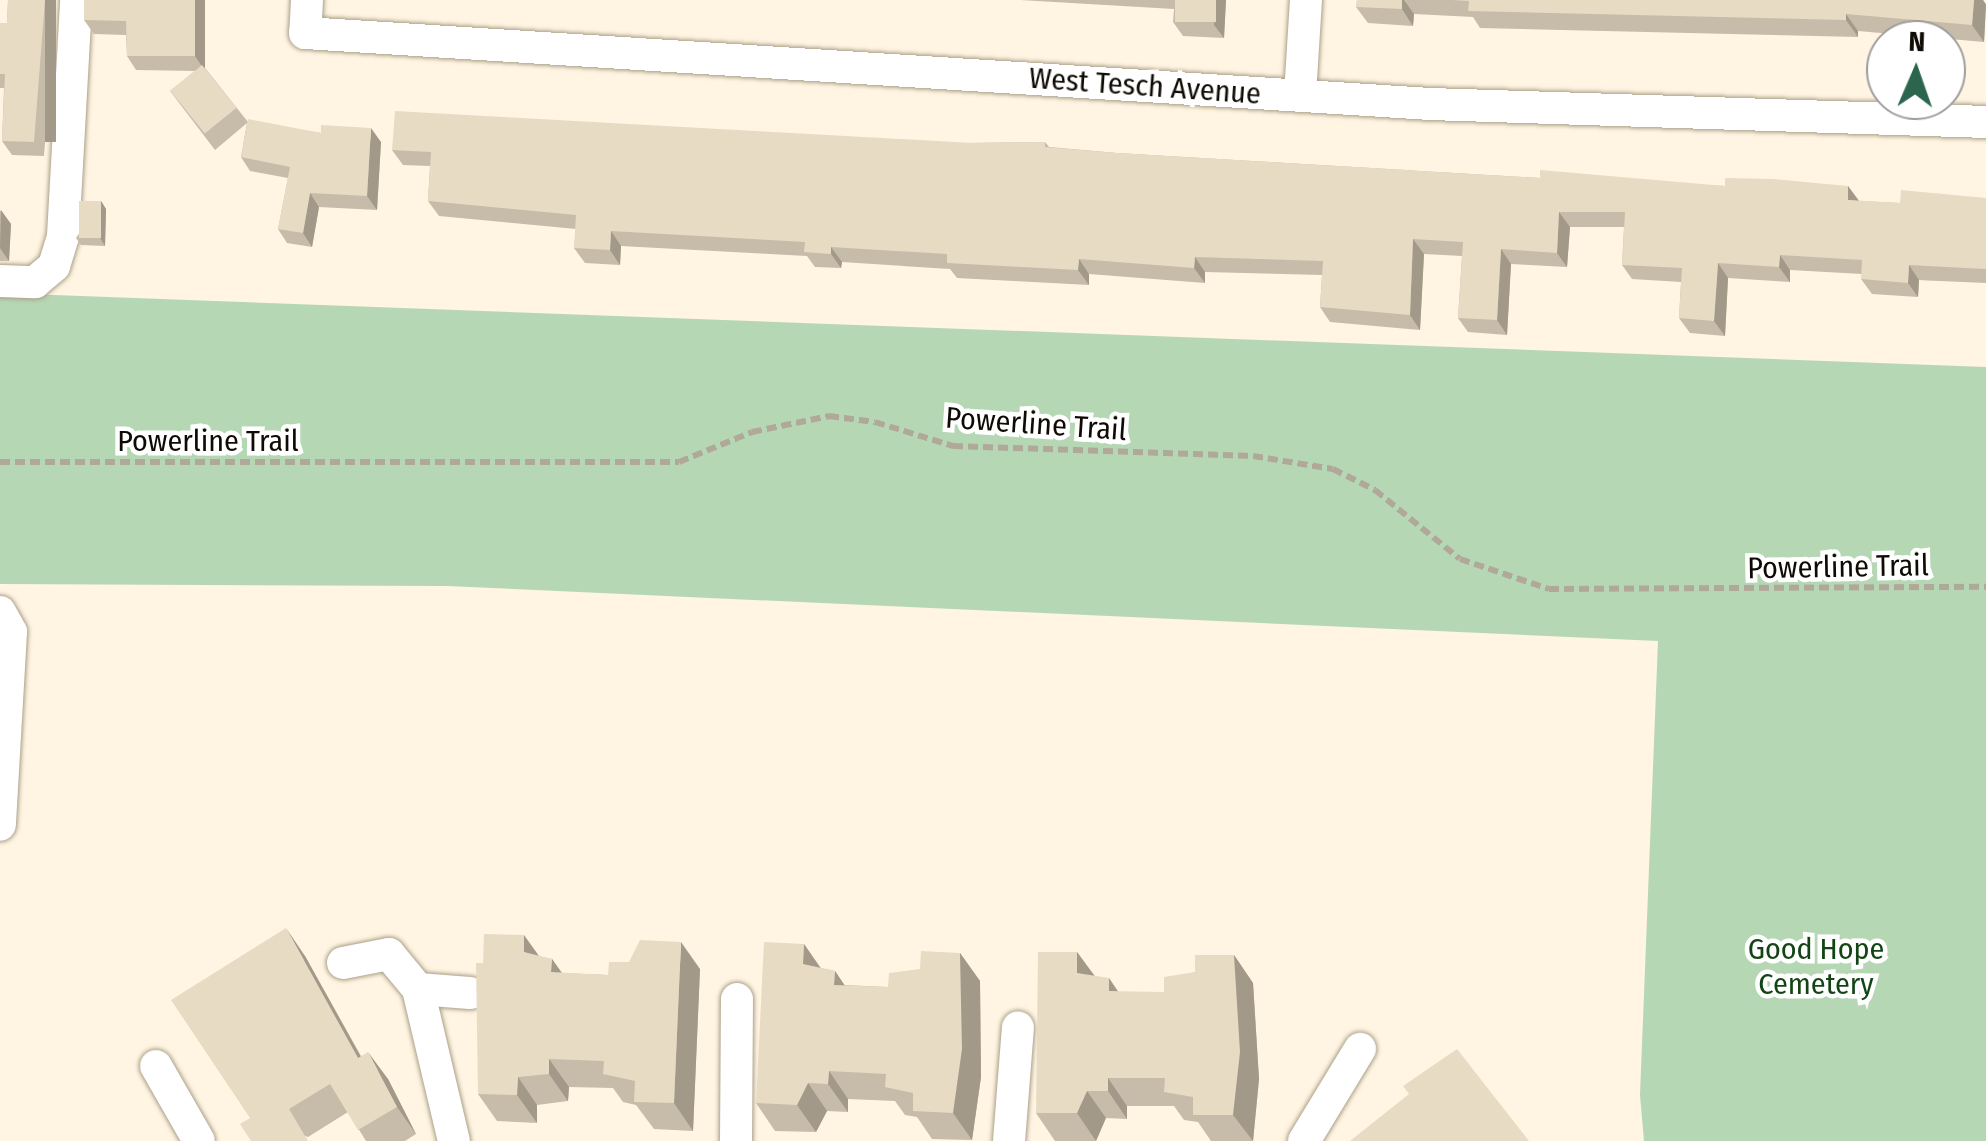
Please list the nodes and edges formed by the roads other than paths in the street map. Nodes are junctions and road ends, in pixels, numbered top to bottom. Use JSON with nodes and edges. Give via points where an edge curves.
{"nodes":[{"id":1,"x":76,"y":0,"type":"edge"},
{"id":2,"x":1306,"y":0,"type":"edge"},
{"id":3,"x":306,"y":16,"type":"edge"},
{"id":4,"x":1300,"y":96,"type":"junction"},
{"id":5,"x":1986,"y":122,"type":"edge"},
{"id":6,"x":0,"y":281,"type":"edge"},
{"id":7,"x":0,"y":612,"type":"edge"},
{"id":8,"x":0,"y":825,"type":"edge"},
{"id":9,"x":343,"y":963,"type":"dead end"},
{"id":10,"x":418,"y":989,"type":"junction"},
{"id":11,"x":470,"y":993,"type":"dead end"},
{"id":12,"x":737,"y":999,"type":"dead end"},
{"id":13,"x":1018,"y":1026,"type":"dead end"},
{"id":14,"x":1360,"y":1049,"type":"dead end"},
{"id":15,"x":156,"y":1066,"type":"dead end"},
{"id":16,"x":199,"y":1141,"type":"edge"},
{"id":17,"x":454,"y":1141,"type":"edge"},
{"id":18,"x":736,"y":1141,"type":"edge"},
{"id":19,"x":1009,"y":1141,"type":"edge"},
{"id":20,"x":1304,"y":1141,"type":"edge"}],
"edges":[{"from":1,"to":6,"type":"street","via":[[63,236],[54,266],[35,282]]},
{"from":2,"to":4,"type":"street"},
{"from":3,"to":4,"type":"street","name":"West Tesch Avenue"},
{"from":4,"to":5,"type":"street","name":"West Tesch Avenue"},
{"from":7,"to":8,"type":"street","via":[[11,632]]},
{"from":9,"to":10,"type":"street","via":[[389,954]]},
{"from":10,"to":11,"type":"street"},
{"from":10,"to":17,"type":"street"},
{"from":12,"to":18,"type":"street"},
{"from":13,"to":19,"type":"street"},
{"from":14,"to":20,"type":"street"},
{"from":15,"to":16,"type":"street"}]}
